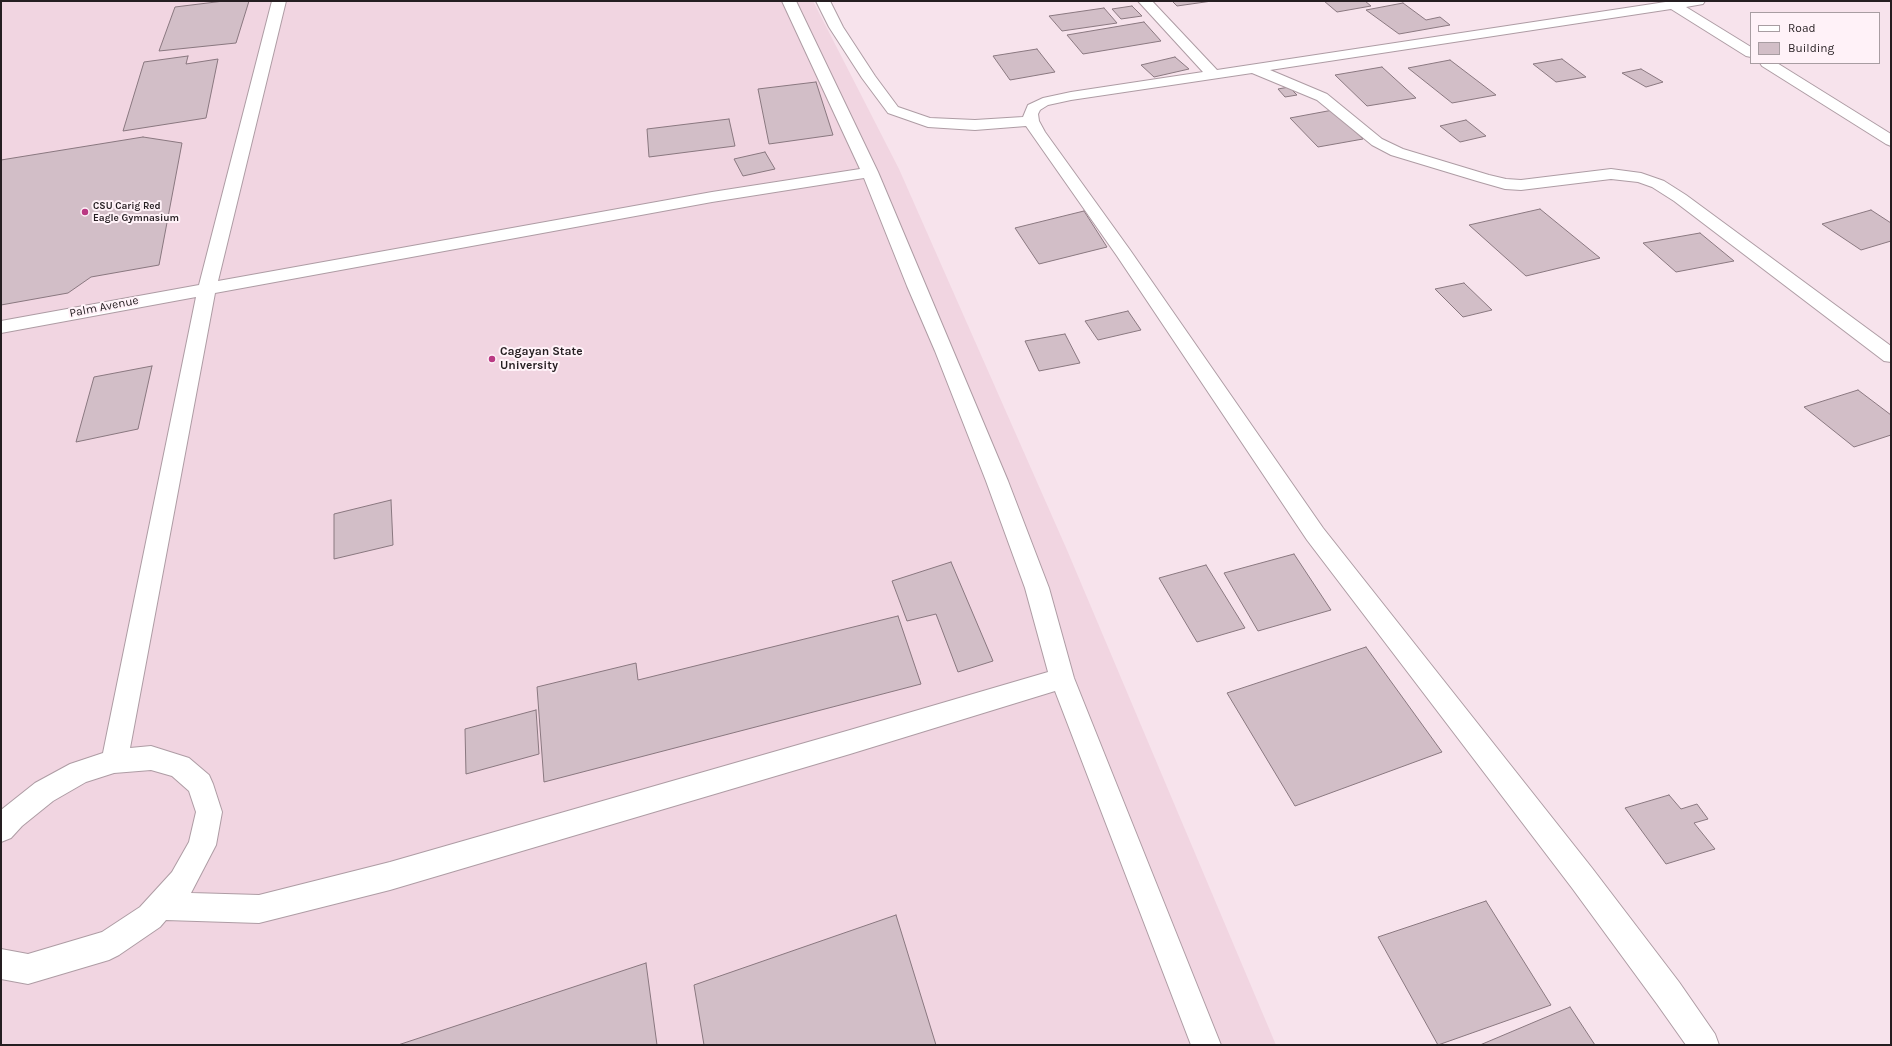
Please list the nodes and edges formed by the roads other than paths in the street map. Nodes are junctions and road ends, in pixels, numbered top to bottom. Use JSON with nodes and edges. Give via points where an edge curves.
{"nodes":[{"id":1,"x":279,"y":1,"type":"edge"},
{"id":2,"x":789,"y":1,"type":"edge"},
{"id":3,"x":823,"y":1,"type":"edge"},
{"id":4,"x":1145,"y":1,"type":"edge"},
{"id":5,"x":1698,"y":1,"type":"edge"},
{"id":6,"x":1674,"y":5,"type":"junction"},
{"id":7,"x":1750,"y":52,"type":"edge"},
{"id":8,"x":1769,"y":64,"type":"edge"},
{"id":9,"x":1254,"y":69,"type":"junction"},
{"id":10,"x":1213,"y":74,"type":"junction"},
{"id":11,"x":1031,"y":121,"type":"junction"},
{"id":12,"x":1891,"y":141,"type":"edge"},
{"id":13,"x":870,"y":172,"type":"junction"},
{"id":14,"x":207,"y":288,"type":"junction"},
{"id":15,"x":1,"y":327,"type":"edge"},
{"id":16,"x":1891,"y":356,"type":"edge"},
{"id":17,"x":1062,"y":678,"type":"junction"},
{"id":18,"x":114,"y":761,"type":"junction"},
{"id":19,"x":1,"y":830,"type":"edge"},
{"id":20,"x":161,"y":906,"type":"junction"},
{"id":21,"x":1,"y":964,"type":"edge"},
{"id":22,"x":1206,"y":1045,"type":"edge"},
{"id":23,"x":1704,"y":1045,"type":"edge"}],
"edges":[{"from":1,"to":14,"type":"street"},
{"from":2,"to":13,"type":"street"},
{"from":3,"to":11,"type":"street","via":[[869,78],[893,110],[928,122],[975,125]]},
{"from":4,"to":10,"type":"street"},
{"from":5,"to":6,"type":"street"},
{"from":6,"to":7,"type":"street"},
{"from":6,"to":9,"type":"street"},
{"from":8,"to":12,"type":"street"},
{"from":9,"to":10,"type":"street"},
{"from":9,"to":16,"type":"street","via":[[1322,97],[1378,142],[1397,152],[1483,178],[1521,185],[1611,174],[1641,178],[1658,184]]},
{"from":10,"to":11,"type":"street","via":[[1043,102],[1033,108]]},
{"from":11,"to":23,"type":"street","via":[[1315,534],[1582,878]]},
{"from":13,"to":14,"type":"street","name":"Palm Avenue","via":[[712,197]]},
{"from":13,"to":17,"type":"street","via":[[997,481],[1037,588]]},
{"from":14,"to":15,"type":"street","name":"Palm Avenue"},
{"from":14,"to":18,"type":"street"},
{"from":17,"to":20,"type":"street","via":[[367,882],[259,909]]},
{"from":17,"to":22,"type":"street"},
{"from":18,"to":19,"type":"street","via":[[79,772],[44,792],[12,817]]},
{"from":18,"to":20,"type":"street","via":[[151,758],[180,766],[200,784],[209,812],[202,845],[182,882]]},
{"from":20,"to":21,"type":"street","via":[[150,917],[109,945],[28,968]]}]}
